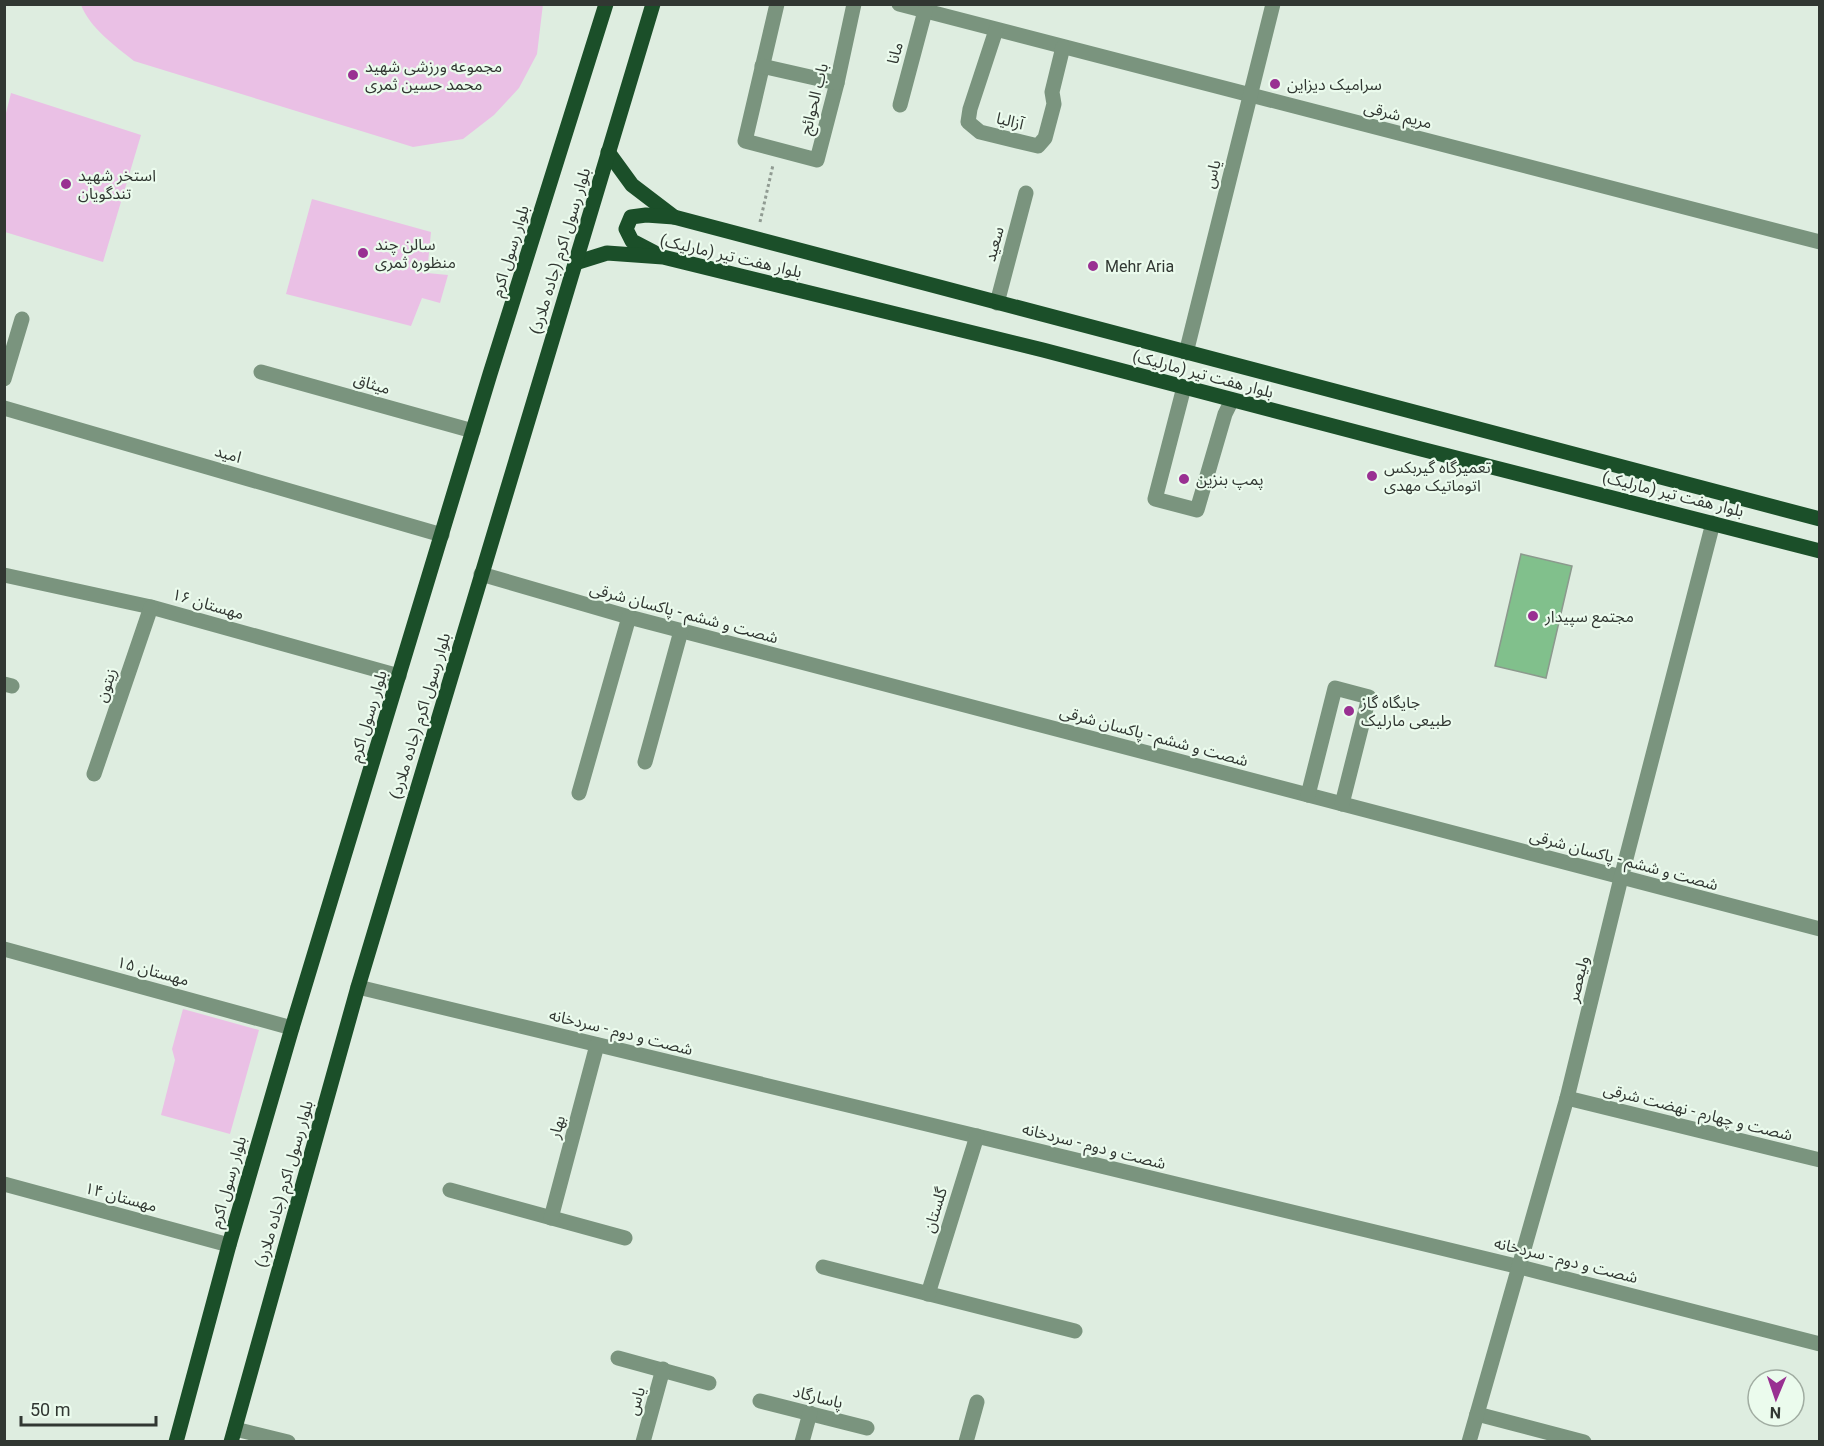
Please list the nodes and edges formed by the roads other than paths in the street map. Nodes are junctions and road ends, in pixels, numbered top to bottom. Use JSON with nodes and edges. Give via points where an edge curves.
{"nodes":[{"id":1,"x":606,"y":4,"type":"edge"},
{"id":2,"x":653,"y":4,"type":"edge"},
{"id":3,"x":777,"y":4,"type":"edge"},
{"id":4,"x":854,"y":4,"type":"edge"},
{"id":5,"x":899,"y":4,"type":"edge"},
{"id":6,"x":1273,"y":4,"type":"edge"},
{"id":7,"x":925,"y":11,"type":"junction"},
{"id":8,"x":996,"y":30,"type":"junction"},
{"id":9,"x":1063,"y":47,"type":"junction"},
{"id":10,"x":762,"y":66,"type":"junction"},
{"id":11,"x":837,"y":83,"type":"junction"},
{"id":12,"x":1250,"y":95,"type":"junction"},
{"id":13,"x":900,"y":105,"type":"dead end"},
{"id":14,"x":608,"y":152,"type":"junction"},
{"id":15,"x":1026,"y":193,"type":"dead end"},
{"id":16,"x":674,"y":217,"type":"junction"},
{"id":17,"x":1820,"y":242,"type":"edge"},
{"id":18,"x":663,"y":257,"type":"junction"},
{"id":19,"x":575,"y":263,"type":"junction"},
{"id":20,"x":997,"y":303,"type":"junction"},
{"id":21,"x":22,"y":319,"type":"dead end"},
{"id":22,"x":1186,"y":353,"type":"junction"},
{"id":23,"x":261,"y":372,"type":"dead end"},
{"id":24,"x":4,"y":379,"type":"edge"},
{"id":25,"x":1184,"y":387,"type":"junction"},
{"id":26,"x":1232,"y":400,"type":"junction"},
{"id":27,"x":4,"y":408,"type":"edge"},
{"id":28,"x":473,"y":431,"type":"junction"},
{"id":29,"x":1820,"y":519,"type":"edge"},
{"id":30,"x":1713,"y":523,"type":"junction"},
{"id":31,"x":442,"y":535,"type":"junction"},
{"id":32,"x":1820,"y":551,"type":"edge"},
{"id":33,"x":481,"y":574,"type":"junction"},
{"id":34,"x":4,"y":575,"type":"edge"},
{"id":35,"x":151,"y":607,"type":"junction"},
{"id":36,"x":629,"y":618,"type":"junction"},
{"id":37,"x":681,"y":631,"type":"junction"},
{"id":38,"x":399,"y":676,"type":"junction"},
{"id":39,"x":645,"y":762,"type":"dead end"},
{"id":40,"x":94,"y":774,"type":"dead end"},
{"id":41,"x":579,"y":793,"type":"dead end"},
{"id":42,"x":1308,"y":795,"type":"junction"},
{"id":43,"x":1342,"y":804,"type":"junction"},
{"id":44,"x":1621,"y":878,"type":"junction"},
{"id":45,"x":1820,"y":929,"type":"edge"},
{"id":46,"x":4,"y":949,"type":"edge"},
{"id":47,"x":358,"y":987,"type":"junction"},
{"id":48,"x":292,"y":1028,"type":"junction"},
{"id":49,"x":597,"y":1045,"type":"junction"},
{"id":50,"x":1567,"y":1098,"type":"junction"},
{"id":51,"x":977,"y":1136,"type":"junction"},
{"id":52,"x":1820,"y":1160,"type":"edge"},
{"id":53,"x":4,"y":1184,"type":"edge"},
{"id":54,"x":450,"y":1190,"type":"dead end"},
{"id":55,"x":552,"y":1218,"type":"junction"},
{"id":56,"x":625,"y":1238,"type":"dead end"},
{"id":57,"x":229,"y":1245,"type":"junction"},
{"id":58,"x":823,"y":1267,"type":"dead end"},
{"id":59,"x":1520,"y":1267,"type":"junction"},
{"id":60,"x":928,"y":1294,"type":"junction"},
{"id":61,"x":1075,"y":1331,"type":"dead end"},
{"id":62,"x":1820,"y":1344,"type":"edge"},
{"id":63,"x":618,"y":1358,"type":"dead end"},
{"id":64,"x":663,"y":1369,"type":"junction"},
{"id":65,"x":709,"y":1383,"type":"dead end"},
{"id":66,"x":760,"y":1401,"type":"dead end"},
{"id":67,"x":977,"y":1402,"type":"dead end"},
{"id":68,"x":810,"y":1413,"type":"junction"},
{"id":69,"x":1477,"y":1414,"type":"junction"},
{"id":70,"x":867,"y":1428,"type":"dead end"},
{"id":71,"x":233,"y":1435,"type":"edge"},
{"id":72,"x":176,"y":1442,"type":"edge"},
{"id":73,"x":288,"y":1442,"type":"edge"},
{"id":74,"x":643,"y":1442,"type":"edge"},
{"id":75,"x":802,"y":1442,"type":"edge"},
{"id":76,"x":966,"y":1442,"type":"edge"},
{"id":77,"x":1469,"y":1442,"type":"edge"},
{"id":78,"x":1584,"y":1442,"type":"edge"}],
"edges":[{"from":1,"to":28,"type":"main road","name":"بلوار رسول اکرم"},
{"from":2,"to":14,"type":"main road","name":"بلوار رسول اکرم (جاده ملارد)"},
{"from":3,"to":10,"type":"street","name":"باب الحوائج"},
{"from":4,"to":11,"type":"street","name":"باب الحوائج"},
{"from":5,"to":7,"type":"street","name":"مریم شرقی"},
{"from":6,"to":12,"type":"street","name":"یاس"},
{"from":7,"to":8,"type":"street","name":"مریم شرقی"},
{"from":7,"to":13,"type":"street","name":"مانا"},
{"from":8,"to":9,"type":"street","name":"مریم شرقی"},
{"from":8,"to":9,"type":"street","name":"آزالیا","via":[[970,109],[969,122],[980,132],[1038,146],[1046,138]]},
{"from":9,"to":12,"type":"street","name":"مریم شرقی"},
{"from":10,"to":11,"type":"street"},
{"from":10,"to":11,"type":"street","name":"باب الحوائج","via":[[745,141],[817,160]]},
{"from":12,"to":17,"type":"street","name":"مریم شرقی"},
{"from":12,"to":22,"type":"street","name":"یاس"},
{"from":14,"to":16,"type":"main road","name":"بلوار هفت تیر (مارلیک)","via":[[632,185]]},
{"from":14,"to":19,"type":"main road","name":"بلوار رسول اکرم (جاده ملارد)"},
{"from":15,"to":20,"type":"street","name":"سعید"},
{"from":16,"to":18,"type":"main road","via":[[631,217],[626,229],[632,241]]},
{"from":16,"to":20,"type":"main road","name":"بلوار هفت تیر (مارلیک)"},
{"from":18,"to":19,"type":"main road","name":"بلوار هفت تیر (مارلیک)","via":[[607,252]]},
{"from":18,"to":25,"type":"main road","name":"بلوار هفت تیر (مارلیک)"},
{"from":19,"to":33,"type":"main road","name":"بلوار رسول اکرم (جاده ملارد)"},
{"from":20,"to":22,"type":"main road","name":"بلوار هفت تیر (مارلیک)"},
{"from":21,"to":24,"type":"street"},
{"from":22,"to":29,"type":"main road","name":"بلوار هفت تیر (مارلیک)"},
{"from":23,"to":28,"type":"street","name":"میثاق"},
{"from":25,"to":26,"type":"main road","name":"بلوار هفت تیر (مارلیک)"},
{"from":25,"to":26,"type":"street","via":[[1155,499],[1197,510]]},
{"from":26,"to":30,"type":"main road","name":"بلوار هفت تیر (مارلیک)"},
{"from":27,"to":31,"type":"street","name":"امید"},
{"from":28,"to":31,"type":"main road","name":"بلوار رسول اکرم"},
{"from":30,"to":32,"type":"main road","name":"بلوار هفت تیر (مارلیک)"},
{"from":30,"to":44,"type":"street","name":"ولیعصر"},
{"from":31,"to":38,"type":"main road","name":"بلوار رسول اکرم"},
{"from":33,"to":36,"type":"street","name":"شصت و ششم - پاکسان شرقی"},
{"from":33,"to":47,"type":"main road","name":"بلوار رسول اکرم (جاده ملارد)"},
{"from":34,"to":35,"type":"street","name":"مهستان ۱۶"},
{"from":35,"to":38,"type":"street","name":"مهستان ۱۶"},
{"from":35,"to":40,"type":"street","name":"زیتون"},
{"from":36,"to":37,"type":"street","name":"شصت و ششم - پاکسان شرقی"},
{"from":36,"to":41,"type":"street"},
{"from":37,"to":39,"type":"street"},
{"from":37,"to":42,"type":"street","name":"شصت و ششم - پاکسان شرقی"},
{"from":38,"to":48,"type":"main road","name":"بلوار رسول اکرم"},
{"from":42,"to":43,"type":"street","name":"شصت و ششم - پاکسان شرقی"},
{"from":42,"to":43,"type":"street","via":[[1335,688],[1369,697]]},
{"from":43,"to":44,"type":"street","name":"شصت و ششم - پاکسان شرقی"},
{"from":44,"to":45,"type":"street","name":"شصت و ششم - پاکسان شرقی"},
{"from":44,"to":50,"type":"street","name":"ولیعصر"},
{"from":46,"to":48,"type":"street","name":"مهستان ۱۵"},
{"from":47,"to":49,"type":"street","name":"شصت و دوم - سردخانه"},
{"from":47,"to":71,"type":"main road","name":"بلوار رسول اکرم (جاده ملارد)"},
{"from":48,"to":57,"type":"main road","name":"بلوار رسول اکرم"},
{"from":49,"to":51,"type":"street","name":"شصت و دوم - سردخانه"},
{"from":49,"to":55,"type":"street","name":"بهار"},
{"from":50,"to":52,"type":"street","name":"شصت و چهارم - نهضت شرقی"},
{"from":50,"to":59,"type":"street","name":"ولیعصر"},
{"from":51,"to":59,"type":"street","name":"شصت و دوم - سردخانه"},
{"from":51,"to":60,"type":"street","name":"گلستان"},
{"from":53,"to":57,"type":"street","name":"مهستان ۱۴"},
{"from":54,"to":55,"type":"street"},
{"from":55,"to":56,"type":"street"},
{"from":57,"to":72,"type":"main road","name":"بلوار رسول اکرم"},
{"from":58,"to":60,"type":"street"},
{"from":59,"to":62,"type":"street","name":"شصت و دوم - سردخانه"},
{"from":59,"to":69,"type":"street","name":"ولیعصر"},
{"from":60,"to":61,"type":"street"},
{"from":63,"to":64,"type":"street","name":"یاس"},
{"from":64,"to":65,"type":"street","name":"یاس"},
{"from":64,"to":74,"type":"street","name":"یاس"},
{"from":66,"to":68,"type":"street","name":"پاسارگاد"},
{"from":67,"to":76,"type":"street"},
{"from":68,"to":70,"type":"street","name":"پاسارگاد"},
{"from":68,"to":75,"type":"street"},
{"from":69,"to":77,"type":"street","name":"ولیعصر"},
{"from":69,"to":78,"type":"street"},
{"from":71,"to":73,"type":"street"}]}
